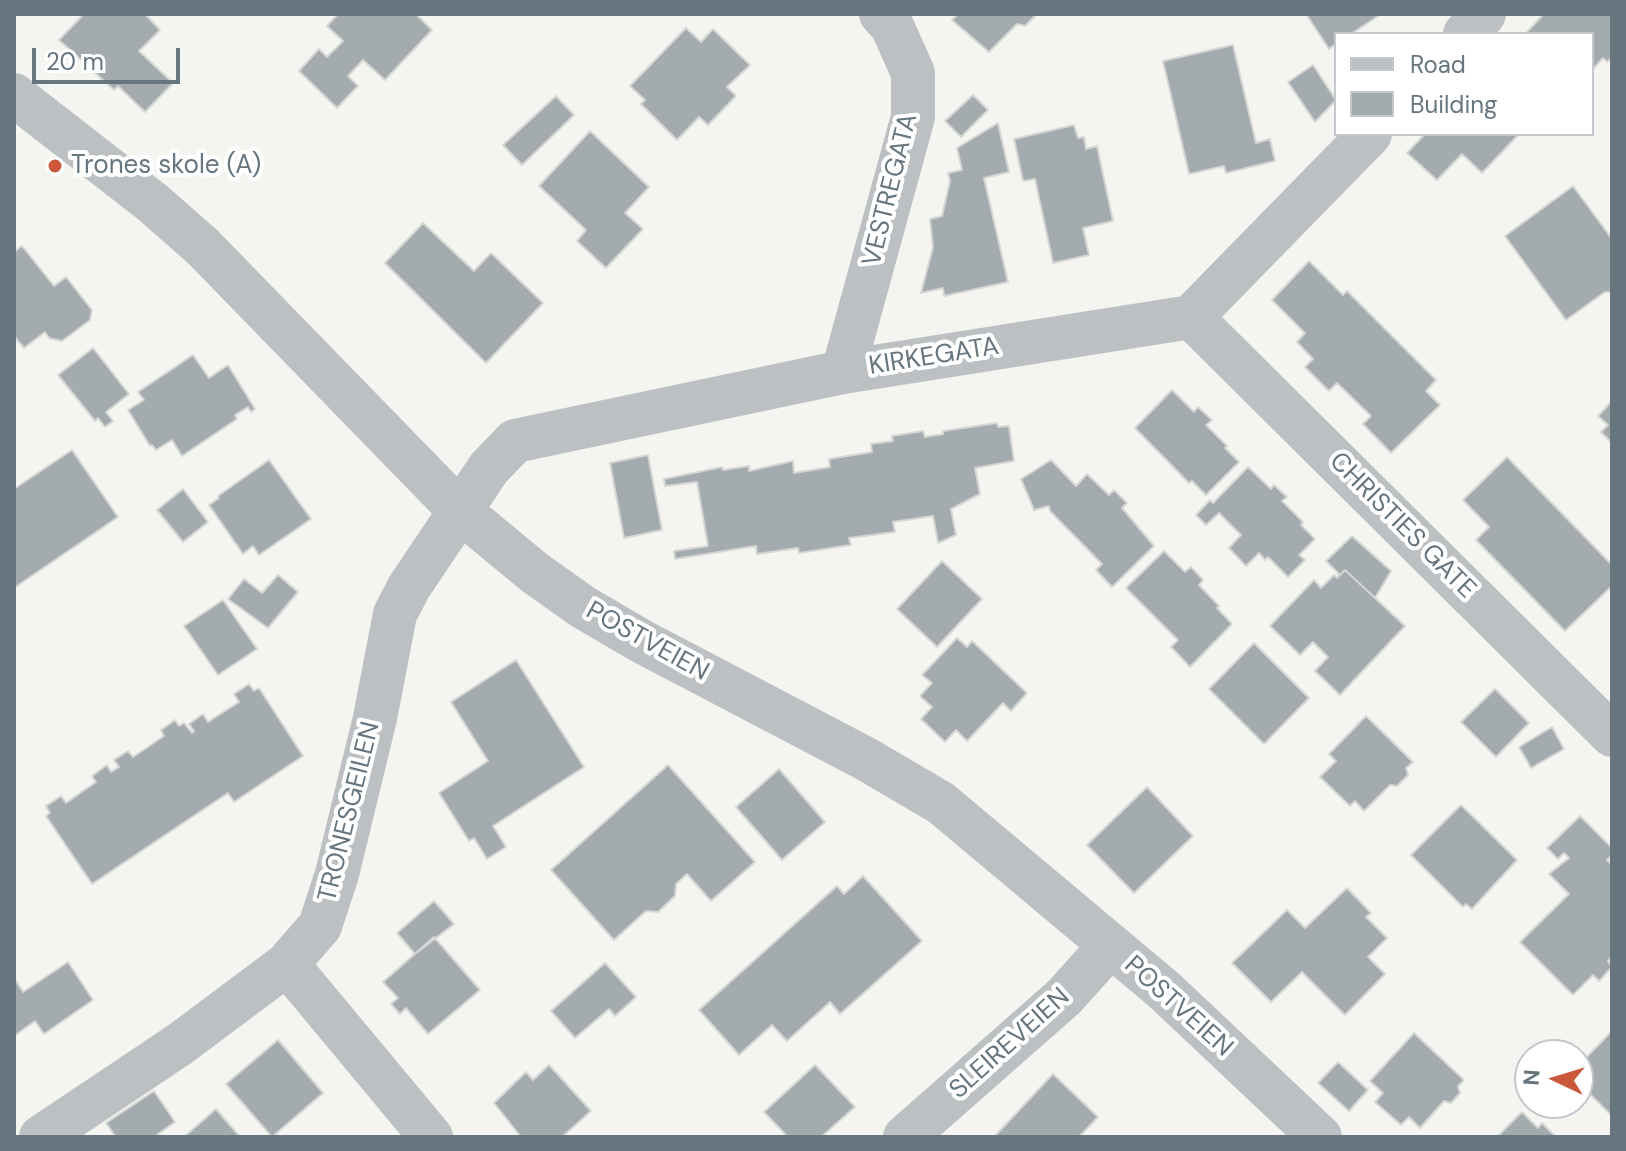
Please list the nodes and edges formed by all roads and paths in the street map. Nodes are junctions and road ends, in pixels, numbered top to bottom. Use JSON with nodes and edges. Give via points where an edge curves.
{"nodes":[{"id":1,"x":881,"y":14,"type":"edge"},
{"id":2,"x":1484,"y":14,"type":"edge"},
{"id":3,"x":1467,"y":32,"type":"edge"},
{"id":4,"x":14,"y":95,"type":"edge"},
{"id":5,"x":1368,"y":136,"type":"edge"},
{"id":6,"x":1191,"y":317,"type":"junction"},
{"id":7,"x":843,"y":372,"type":"junction"},
{"id":8,"x":460,"y":511,"type":"junction"},
{"id":9,"x":1612,"y":735,"type":"edge"},
{"id":10,"x":1110,"y":946,"type":"junction"},
{"id":11,"x":287,"y":964,"type":"junction"},
{"id":12,"x":41,"y":1137,"type":"edge"},
{"id":13,"x":431,"y":1137,"type":"edge"},
{"id":14,"x":905,"y":1137,"type":"edge"},
{"id":15,"x":1320,"y":1137,"type":"edge"}],
"edges":[{"from":1,"to":7,"type":"street","name":"VESTREGATA","via":[[913,73],[913,117]]},
{"from":2,"to":3,"type":"street"},
{"from":4,"to":8,"type":"street","name":"POSTVEIEN","via":[[203,247]]},
{"from":5,"to":6,"type":"street"},
{"from":6,"to":7,"type":"street","name":"KIRKEGATA"},
{"from":6,"to":9,"type":"street","name":"CHRISTIES GATE"},
{"from":7,"to":8,"type":"street","name":"KIRKEGATA","via":[[515,441]]},
{"from":8,"to":10,"type":"street","name":"POSTVEIEN","via":[[583,607],[941,803]]},
{"from":8,"to":11,"type":"street","name":"TRONESGEILEN","via":[[395,614],[337,874],[320,926]]},
{"from":10,"to":14,"type":"street","name":"SLEIREVEIEN","via":[[1064,997]]},
{"from":10,"to":15,"type":"street","name":"POSTVEIEN"},
{"from":11,"to":12,"type":"street","name":"TRONESGEILEN"},
{"from":11,"to":13,"type":"street"}]}
